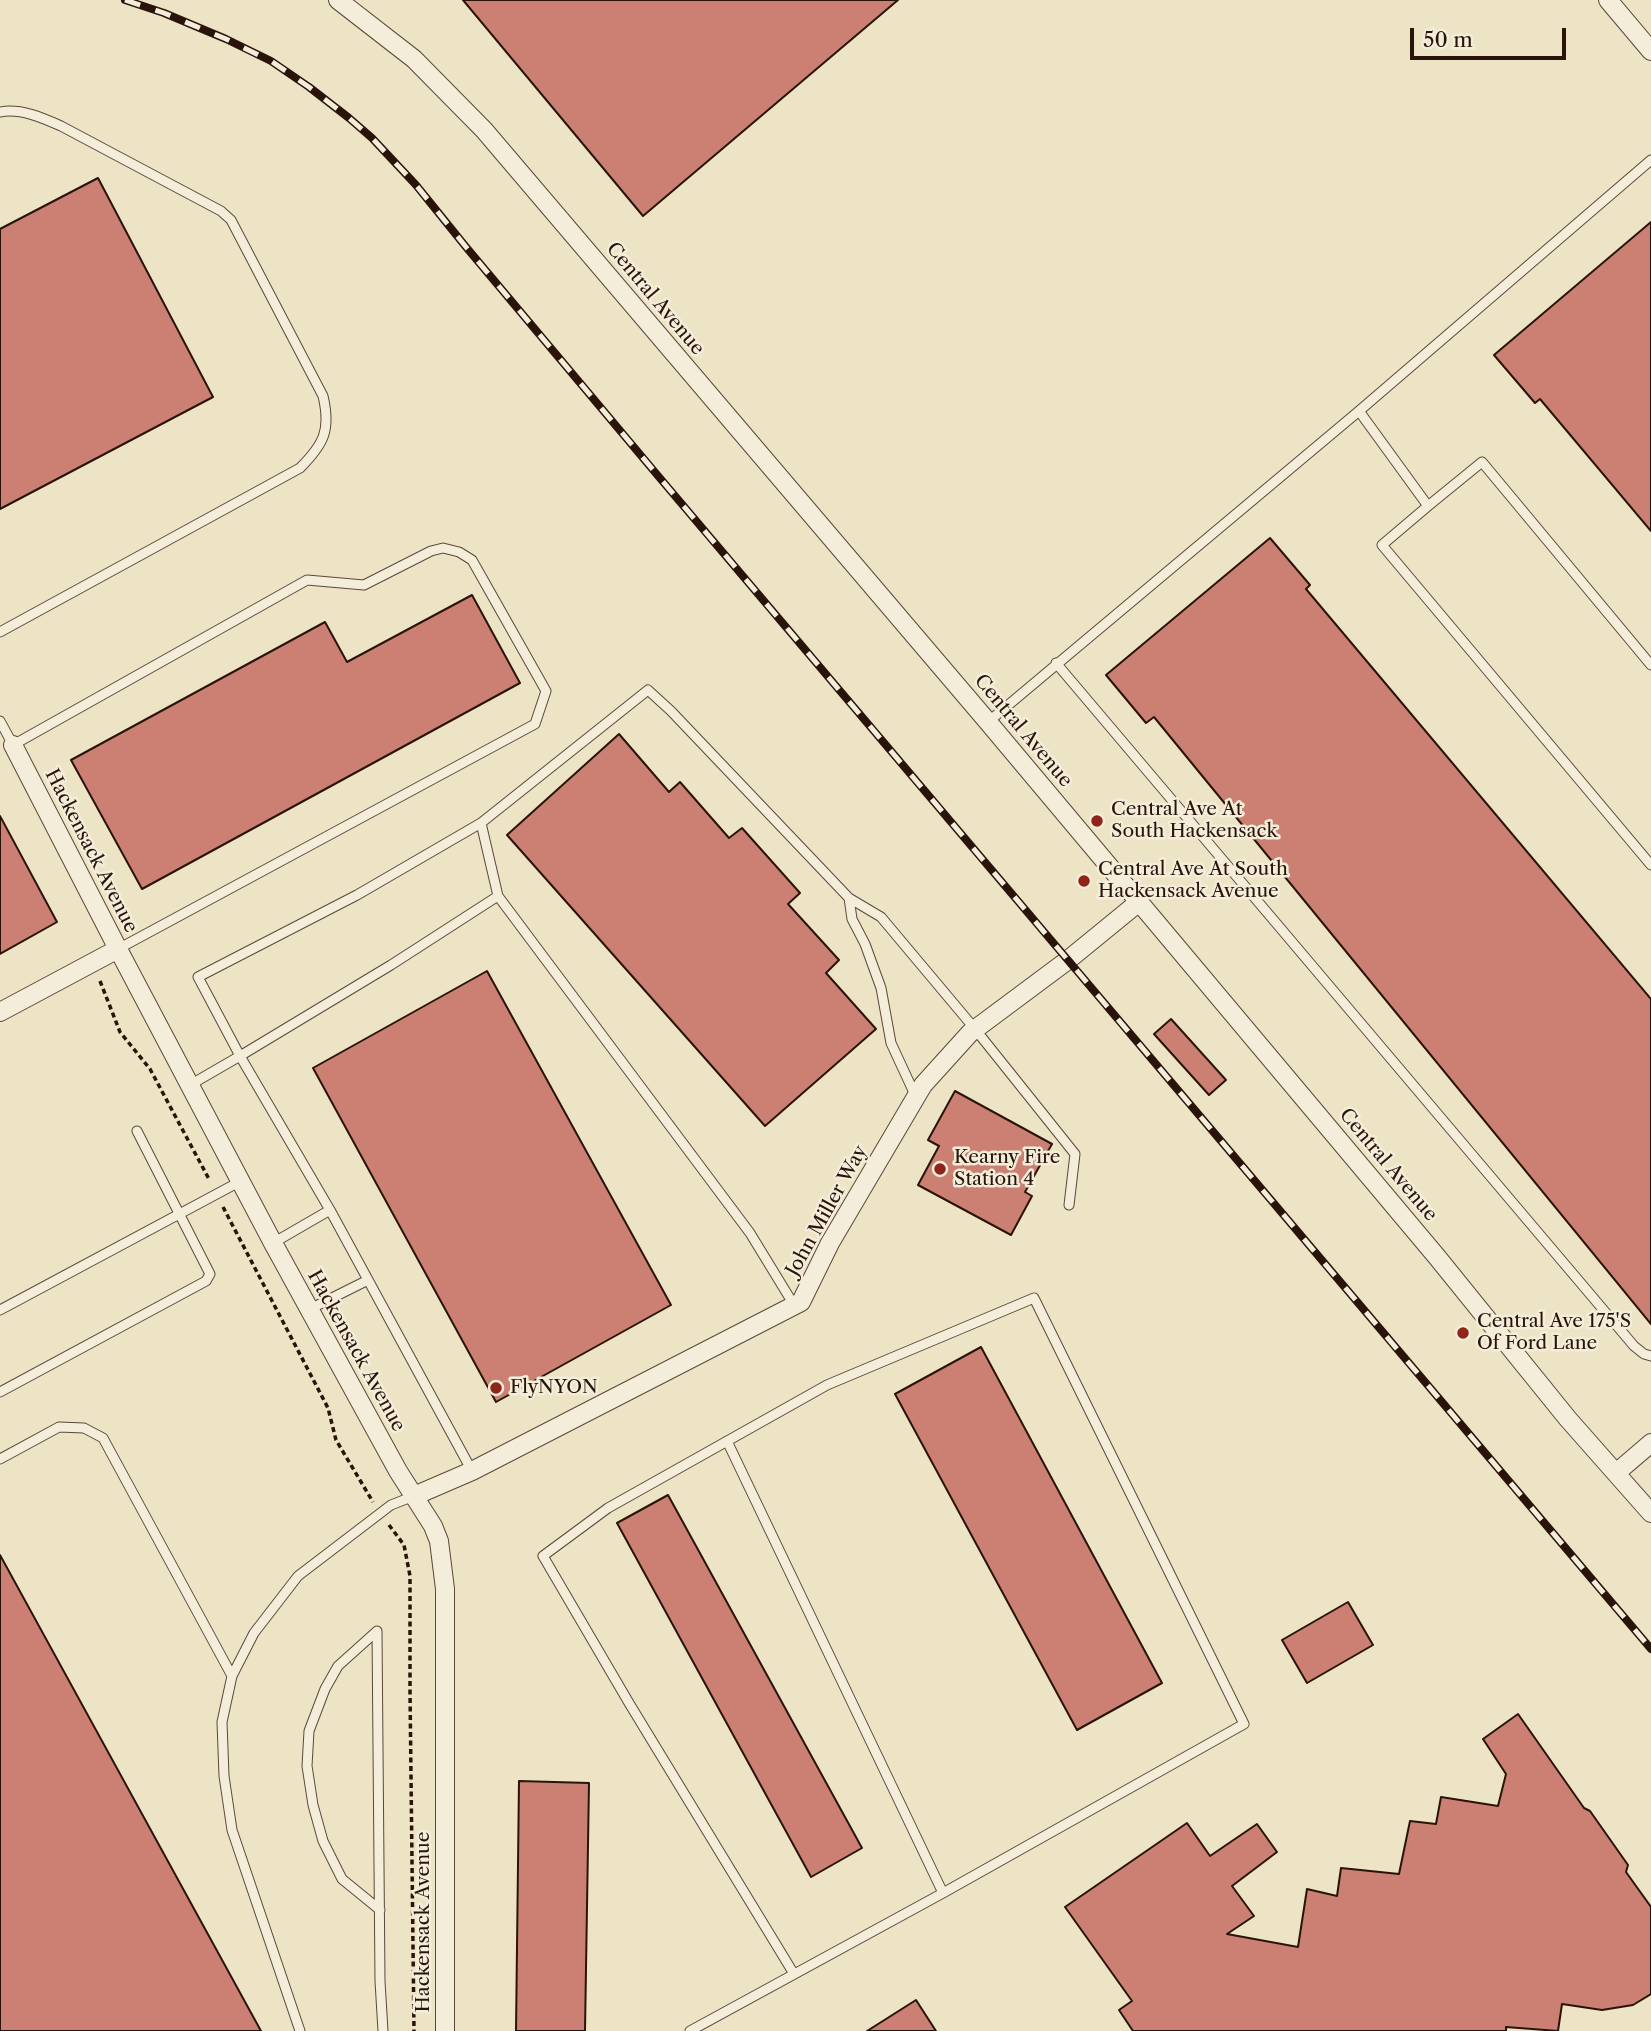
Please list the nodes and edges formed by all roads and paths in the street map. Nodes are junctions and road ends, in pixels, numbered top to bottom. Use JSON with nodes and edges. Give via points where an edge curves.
{"nodes":[{"id":1,"x":338,"y":0,"type":"edge"},
{"id":2,"x":1608,"y":0,"type":"edge"},
{"id":3,"x":1651,"y":51,"type":"edge"},
{"id":4,"x":0,"y":112,"type":"edge"},
{"id":5,"x":1651,"y":160,"type":"edge"},
{"id":6,"x":1359,"y":411,"type":"junction"},
{"id":7,"x":1428,"y":506,"type":"junction"},
{"id":8,"x":0,"y":632,"type":"edge"},
{"id":9,"x":1056,"y":663,"type":"junction"},
{"id":10,"x":1651,"y":665,"type":"edge"},
{"id":11,"x":0,"y":720,"type":"edge"},
{"id":12,"x":988,"y":722,"type":"junction"},
{"id":13,"x":13,"y":745,"type":"junction"},
{"id":14,"x":481,"y":823,"type":"junction"},
{"id":15,"x":1651,"y":865,"type":"edge"},
{"id":16,"x":498,"y":896,"type":"junction"},
{"id":17,"x":849,"y":898,"type":"junction"},
{"id":18,"x":1139,"y":902,"type":"junction"},
{"id":19,"x":118,"y":949,"type":"junction"},
{"id":20,"x":93,"y":962,"type":"junction"},
{"id":21,"x":0,"y":1012,"type":"edge"},
{"id":22,"x":975,"y":1029,"type":"junction"},
{"id":23,"x":240,"y":1056,"type":"junction"},
{"id":24,"x":190,"y":1085,"type":"junction"},
{"id":25,"x":916,"y":1097,"type":"junction"},
{"id":26,"x":137,"y":1131,"type":"dead end"},
{"id":27,"x":242,"y":1181,"type":"junction"},
{"id":28,"x":217,"y":1194,"type":"junction"},
{"id":29,"x":1069,"y":1205,"type":"dead end"},
{"id":30,"x":330,"y":1210,"type":"junction"},
{"id":31,"x":181,"y":1214,"type":"junction"},
{"id":32,"x":273,"y":1243,"type":"junction"},
{"id":33,"x":368,"y":1280,"type":"junction"},
{"id":34,"x":794,"y":1305,"type":"junction"},
{"id":35,"x":310,"y":1309,"type":"junction"},
{"id":36,"x":0,"y":1310,"type":"edge"},
{"id":37,"x":1651,"y":1356,"type":"edge"},
{"id":38,"x":0,"y":1392,"type":"edge"},
{"id":39,"x":727,"y":1441,"type":"junction"},
{"id":40,"x":1651,"y":1443,"type":"edge"},
{"id":41,"x":0,"y":1459,"type":"edge"},
{"id":42,"x":472,"y":1471,"type":"junction"},
{"id":43,"x":1616,"y":1473,"type":"junction"},
{"id":44,"x":362,"y":1485,"type":"dead end"},
{"id":45,"x":414,"y":1496,"type":"junction"},
{"id":46,"x":1651,"y":1513,"type":"edge"},
{"id":47,"x":395,"y":1534,"type":"dead end"},
{"id":48,"x":232,"y":1676,"type":"junction"},
{"id":49,"x":943,"y":1893,"type":"junction"},
{"id":50,"x":380,"y":1910,"type":"junction"},
{"id":51,"x":794,"y":1974,"type":"junction"},
{"id":52,"x":300,"y":2031,"type":"edge"},
{"id":53,"x":383,"y":2031,"type":"edge"},
{"id":54,"x":414,"y":2031,"type":"edge"},
{"id":55,"x":444,"y":2031,"type":"edge"},
{"id":56,"x":690,"y":2031,"type":"edge"}],
"edges":[{"from":1,"to":12,"type":"street","name":"Central Avenue","via":[[414,59],[484,130]]},
{"from":2,"to":3,"type":"street"},
{"from":4,"to":8,"type":"lane","via":[[34,115],[61,126],[231,220],[323,396],[327,414],[318,450],[300,468]]},
{"from":5,"to":6,"type":"lane"},
{"from":6,"to":7,"type":"lane"},
{"from":6,"to":9,"type":"lane"},
{"from":7,"to":10,"type":"lane","via":[[1482,462]]},
{"from":7,"to":15,"type":"lane","via":[[1382,545]]},
{"from":9,"to":12,"type":"lane"},
{"from":9,"to":37,"type":"lane","via":[[1634,1346]]},
{"from":11,"to":13,"type":"lane"},
{"from":12,"to":18,"type":"street","name":"Central Avenue"},
{"from":13,"to":19,"type":"street","name":"Hackensack Avenue"},
{"from":13,"to":19,"type":"lane","via":[[307,580],[364,585],[443,548],[472,561],[547,691],[535,724]]},
{"from":14,"to":16,"type":"lane"},
{"from":14,"to":17,"type":"lane","via":[[648,690]]},
{"from":14,"to":23,"type":"lane","via":[[357,895],[198,977]]},
{"from":16,"to":23,"type":"lane"},
{"from":16,"to":34,"type":"lane","via":[[750,1233]]},
{"from":17,"to":22,"type":"lane","via":[[881,918]]},
{"from":17,"to":25,"type":"lane","via":[[852,919],[881,988],[891,1043]]},
{"from":18,"to":22,"type":"street","name":"John Miller Way"},
{"from":18,"to":43,"type":"street","name":"Central Avenue"},
{"from":19,"to":20,"type":"street"},
{"from":19,"to":24,"type":"street","name":"Hackensack Avenue"},
{"from":20,"to":21,"type":"street"},
{"from":20,"to":28,"type":"path","via":[[120,1032],[150,1069]]},
{"from":22,"to":25,"type":"street","name":"John Miller Way"},
{"from":22,"to":29,"type":"lane","via":[[1075,1154]]},
{"from":23,"to":24,"type":"lane"},
{"from":23,"to":30,"type":"lane"},
{"from":24,"to":27,"type":"street","name":"Hackensack Avenue"},
{"from":25,"to":34,"type":"street","name":"John Miller Way","via":[[800,1302]]},
{"from":26,"to":31,"type":"lane"},
{"from":27,"to":28,"type":"lane"},
{"from":27,"to":32,"type":"street","name":"Hackensack Avenue"},
{"from":28,"to":31,"type":"lane"},
{"from":28,"to":44,"type":"path","via":[[328,1408],[336,1440]]},
{"from":30,"to":32,"type":"lane"},
{"from":30,"to":33,"type":"lane"},
{"from":31,"to":36,"type":"lane"},
{"from":31,"to":38,"type":"lane","via":[[210,1274],[206,1281]]},
{"from":32,"to":35,"type":"street","name":"Hackensack Avenue"},
{"from":33,"to":35,"type":"lane"},
{"from":33,"to":42,"type":"lane"},
{"from":34,"to":42,"type":"street","name":"John Miller Way"},
{"from":35,"to":45,"type":"street","name":"Hackensack Avenue"},
{"from":39,"to":49,"type":"lane"},
{"from":39,"to":49,"type":"lane","via":[[828,1385],[1034,1298],[1244,1724]]},
{"from":39,"to":51,"type":"lane","via":[[608,1508],[543,1556]]},
{"from":40,"to":43,"type":"street"},
{"from":41,"to":48,"type":"lane","via":[[59,1427],[84,1428],[103,1438]]},
{"from":42,"to":45,"type":"street","name":"John Miller Way"},
{"from":43,"to":46,"type":"street","name":"Central Avenue"},
{"from":45,"to":48,"type":"lane","via":[[391,1506],[298,1576],[254,1633]]},
{"from":45,"to":55,"type":"street","name":"Hackensack Avenue","via":[[439,1541],[445,1589]]},
{"from":47,"to":54,"type":"path","via":[[404,1545],[410,1576]]},
{"from":48,"to":52,"type":"lane","via":[[222,1722],[232,1830]]},
{"from":49,"to":51,"type":"lane"},
{"from":50,"to":50,"type":"lane","via":[[378,1715],[377,1631],[338,1666],[325,1689],[309,1731],[307,1766],[323,1841],[342,1879]]},
{"from":50,"to":53,"type":"lane"},
{"from":51,"to":56,"type":"lane"}]}
